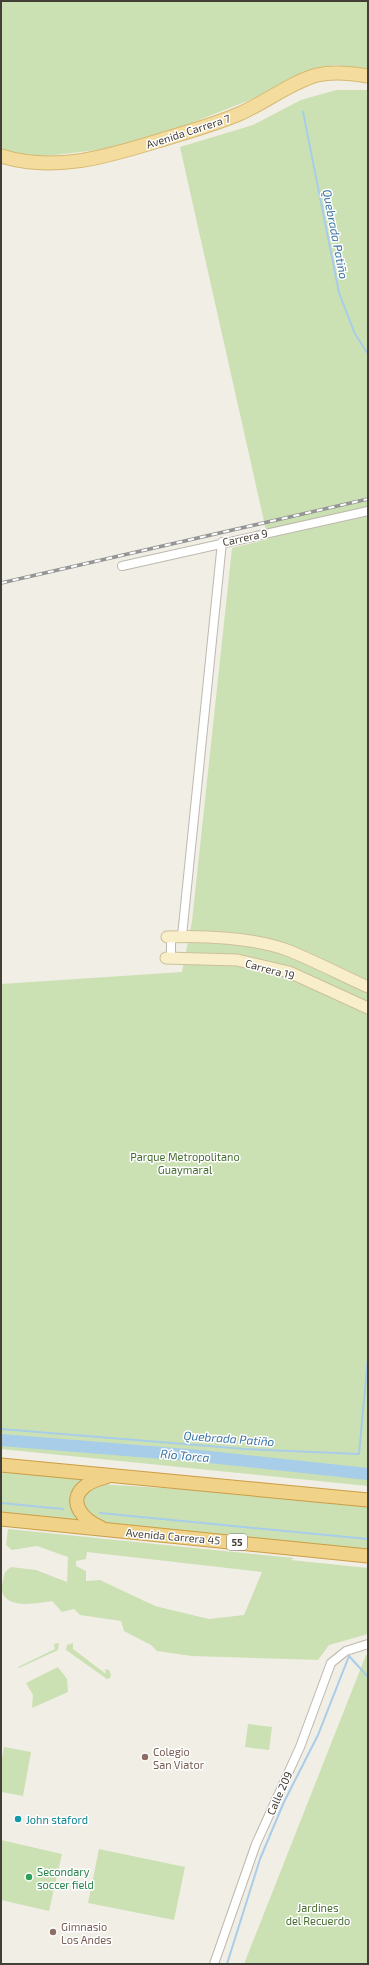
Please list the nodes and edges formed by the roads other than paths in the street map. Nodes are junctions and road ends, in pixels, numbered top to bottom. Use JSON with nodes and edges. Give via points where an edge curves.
{"nodes":[{"id":1,"x":368,"y":76,"type":"edge"},
{"id":2,"x":1,"y":156,"type":"edge"},
{"id":3,"x":368,"y":511,"type":"edge"},
{"id":4,"x":222,"y":542,"type":"junction"},
{"id":5,"x":122,"y":566,"type":"dead end"},
{"id":6,"x":173,"y":937,"type":"junction"},
{"id":7,"x":168,"y":958,"type":"joint"},
{"id":8,"x":368,"y":987,"type":"edge"},
{"id":9,"x":368,"y":1008,"type":"edge"},
{"id":10,"x":1,"y":1465,"type":"edge"},
{"id":11,"x":110,"y":1476,"type":"junction"},
{"id":12,"x":368,"y":1500,"type":"edge"},
{"id":13,"x":1,"y":1519,"type":"edge"},
{"id":14,"x":106,"y":1530,"type":"junction"},
{"id":15,"x":368,"y":1556,"type":"edge"},
{"id":16,"x":368,"y":1644,"type":"edge"},
{"id":17,"x":214,"y":1964,"type":"edge"}],
"edges":[{"from":1,"to":2,"type":"main road","name":"Avenida Carrera 7","via":[[349,73],[316,75],[284,89],[240,114],[92,160],[50,163]]},
{"from":3,"to":4,"type":"street","name":"Carrera 9"},
{"from":4,"to":5,"type":"street","name":"Carrera 9"},
{"from":4,"to":6,"type":"street"},
{"from":6,"to":7,"type":"street"},
{"from":6,"to":8,"type":"main road","name":"Carrera 19","via":[[237,939],[286,950]]},
{"from":7,"to":9,"type":"main road","name":"Carrera 19","via":[[237,960],[289,972]]},
{"from":10,"to":11,"type":"highway"},
{"from":11,"to":12,"type":"highway"},
{"from":11,"to":14,"type":"highway","via":[[83,1487],[77,1505],[87,1520]]},
{"from":13,"to":14,"type":"highway","name":"Avenida Carrera 45","number":"55"},
{"from":14,"to":15,"type":"highway","name":"Avenida Carrera 45","number":"55"},
{"from":16,"to":17,"type":"street","name":"Calle 209","via":[[346,1651],[331,1663],[300,1747],[256,1844]]}]}
